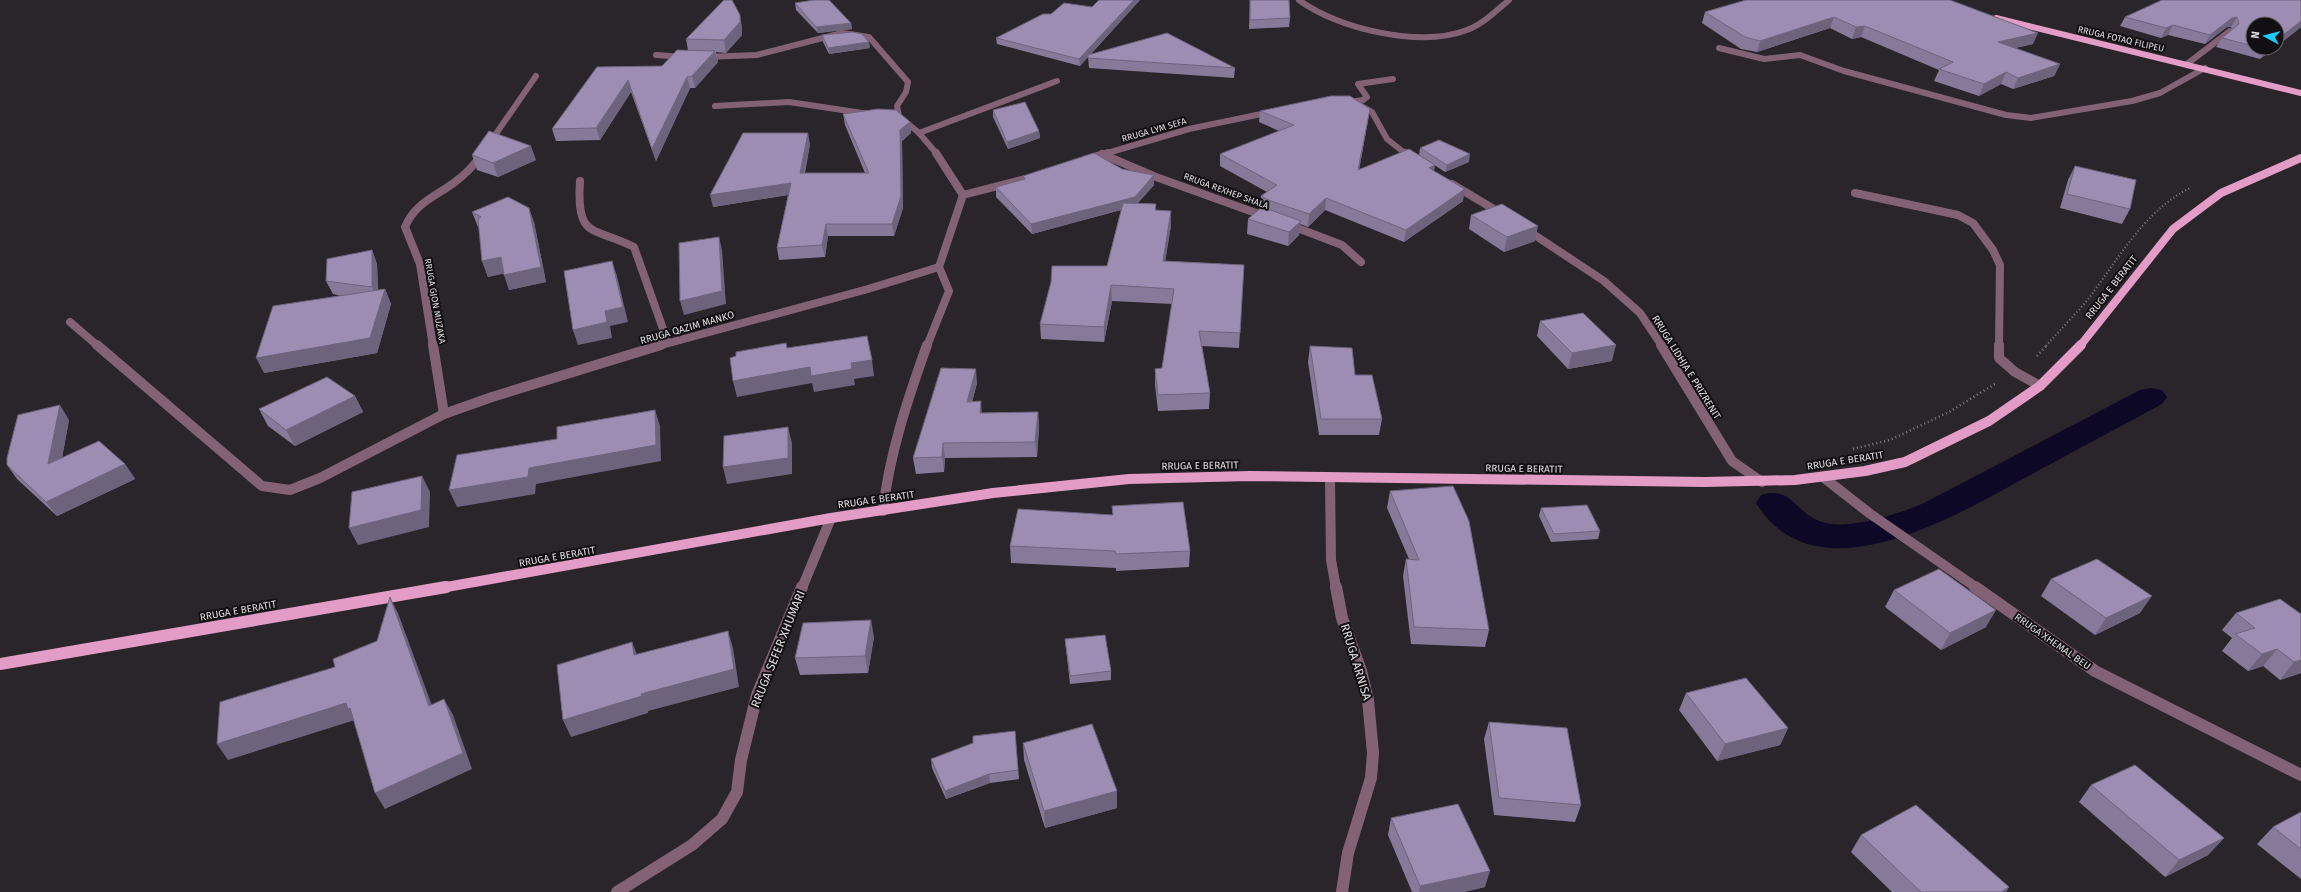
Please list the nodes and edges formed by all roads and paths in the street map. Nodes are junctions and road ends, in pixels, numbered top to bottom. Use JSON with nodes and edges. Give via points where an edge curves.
{"nodes":[{"id":1,"x":1299,"y":0,"type":"edge"},
{"id":2,"x":1509,"y":0,"type":"edge"},
{"id":3,"x":1988,"y":16,"type":"edge"},
{"id":4,"x":2230,"y":31,"type":"edge"},
{"id":5,"x":1719,"y":48,"type":"dead end"},
{"id":6,"x":656,"y":55,"type":"dead end"},
{"id":7,"x":2187,"y":64,"type":"junction"},
{"id":8,"x":2205,"y":68,"type":"junction"},
{"id":9,"x":536,"y":76,"type":"dead end"},
{"id":10,"x":1393,"y":79,"type":"dead end"},
{"id":11,"x":1057,"y":81,"type":"dead end"},
{"id":12,"x":2301,"y":93,"type":"edge"},
{"id":13,"x":1341,"y":102,"type":"edge"},
{"id":14,"x":1355,"y":102,"type":"junction"},
{"id":15,"x":715,"y":106,"type":"dead end"},
{"id":16,"x":1277,"y":110,"type":"edge"},
{"id":17,"x":877,"y":116,"type":"edge"},
{"id":18,"x":919,"y":133,"type":"junction"},
{"id":19,"x":1102,"y":154,"type":"junction"},
{"id":20,"x":2301,"y":158,"type":"edge"},
{"id":21,"x":1080,"y":161,"type":"edge"},
{"id":22,"x":1419,"y":163,"type":"edge"},
{"id":23,"x":1030,"y":177,"type":"edge"},
{"id":24,"x":1445,"y":180,"type":"edge"},
{"id":25,"x":580,"y":181,"type":"dead end"},
{"id":26,"x":1855,"y":193,"type":"dead end"},
{"id":27,"x":963,"y":195,"type":"junction"},
{"id":28,"x":1361,"y":262,"type":"dead end"},
{"id":29,"x":938,"y":267,"type":"junction"},
{"id":30,"x":70,"y":322,"type":"dead end"},
{"id":31,"x":668,"y":343,"type":"junction"},
{"id":32,"x":2040,"y":386,"type":"junction"},
{"id":33,"x":444,"y":414,"type":"junction"},
{"id":34,"x":1824,"y":477,"type":"junction"},
{"id":35,"x":1330,"y":478,"type":"junction"},
{"id":36,"x":1762,"y":482,"type":"junction"},
{"id":37,"x":883,"y":511,"type":"junction"},
{"id":38,"x":831,"y":518,"type":"junction"},
{"id":39,"x":0,"y":664,"type":"edge"},
{"id":40,"x":2301,"y":774,"type":"edge"},
{"id":41,"x":616,"y":892,"type":"edge"},
{"id":42,"x":1342,"y":892,"type":"edge"}],
"edges":[{"from":1,"to":2,"type":"street","via":[[1320,15],[1335,20],[1386,32],[1422,36],[1460,32],[1483,23]]},
{"from":3,"to":7,"type":"main road","name":"RRUGA FOTAQ FILIPEU"},
{"from":4,"to":7,"type":"street"},
{"from":5,"to":8,"type":"street","via":[[1764,59],[1800,55],[1844,71],[2006,115],[2031,118],[2160,94]]},
{"from":6,"to":18,"type":"street","via":[[757,55],[826,36],[842,33],[859,34],[868,37],[908,82],[895,116]]},
{"from":7,"to":8,"type":"main road","name":"RRUGA FOTAQ FILIPEU"},
{"from":8,"to":12,"type":"main road","name":"RRUGA FOTAQ FILIPEU"},
{"from":9,"to":33,"type":"street","name":"RRUGA GJON MUZAKA","via":[[475,164],[455,182],[424,201],[410,215],[405,227],[420,264]]},
{"from":10,"to":14,"type":"street","via":[[1358,84],[1367,97]]},
{"from":11,"to":18,"type":"street"},
{"from":13,"to":14,"type":"street"},
{"from":14,"to":22,"type":"street","via":[[1372,112],[1387,139]]},
{"from":15,"to":17,"type":"street","via":[[789,102]]},
{"from":16,"to":19,"type":"street","name":"RRUGA LYM SEFA","via":[[1189,129]]},
{"from":18,"to":27,"type":"street","via":[[938,155]]},
{"from":19,"to":21,"type":"street","name":"RRUGA LYM SEFA"},
{"from":19,"to":28,"type":"street","name":"RRUGA REXHEP SHALA","via":[[1156,177],[1342,245]]},
{"from":20,"to":32,"type":"main road","name":"RRUGA E BERATIT","via":[[2221,193],[2173,229],[2078,349]]},
{"from":23,"to":27,"type":"street"},
{"from":24,"to":36,"type":"street","name":"RRUGA LIDHJA E PRIZRENIT","via":[[1558,249],[1604,281],[1640,312],[1732,461]]},
{"from":25,"to":31,"type":"street","via":[[578,208],[585,223],[599,234],[634,247]]},
{"from":26,"to":32,"type":"street","via":[[1958,215],[1973,223],[1994,250],[2000,265],[1999,358],[2015,372]]},
{"from":27,"to":29,"type":"street"},
{"from":29,"to":31,"type":"street","name":"RRUGA QAZIM MANKO","via":[[868,289]]},
{"from":29,"to":37,"type":"street","via":[[949,291],[931,328],[913,385],[884,488]]},
{"from":30,"to":33,"type":"street","name":"RRUGA QAZIM MANKO","via":[[262,486],[290,490],[320,478]]},
{"from":31,"to":33,"type":"street","name":"RRUGA QAZIM MANKO"},
{"from":32,"to":34,"type":"main road","name":"RRUGA E BERATIT","via":[[1989,421],[1905,462]]},
{"from":34,"to":36,"type":"main road","name":"RRUGA E BERATIT"},
{"from":34,"to":40,"type":"street","name":"RRUGA XHEMAL BEU","via":[[1869,513],[2112,681]]},
{"from":35,"to":36,"type":"main road","name":"RRUGA E BERATIT"},
{"from":35,"to":37,"type":"main road","name":"RRUGA E BERATIT","via":[[1250,476],[1129,479],[993,493]]},
{"from":35,"to":42,"type":"street","name":"RRUGA ARNISA","via":[[1333,574],[1342,618],[1368,700],[1373,753],[1371,778],[1348,853]]},
{"from":37,"to":38,"type":"main road","name":"RRUGA E BERATIT"},
{"from":38,"to":39,"type":"main road","name":"RRUGA E BERATIT"},
{"from":38,"to":41,"type":"street","name":"RRUGA SEFER XHUMARI","via":[[757,695],[741,760],[737,792],[722,819],[692,845]]}]}
